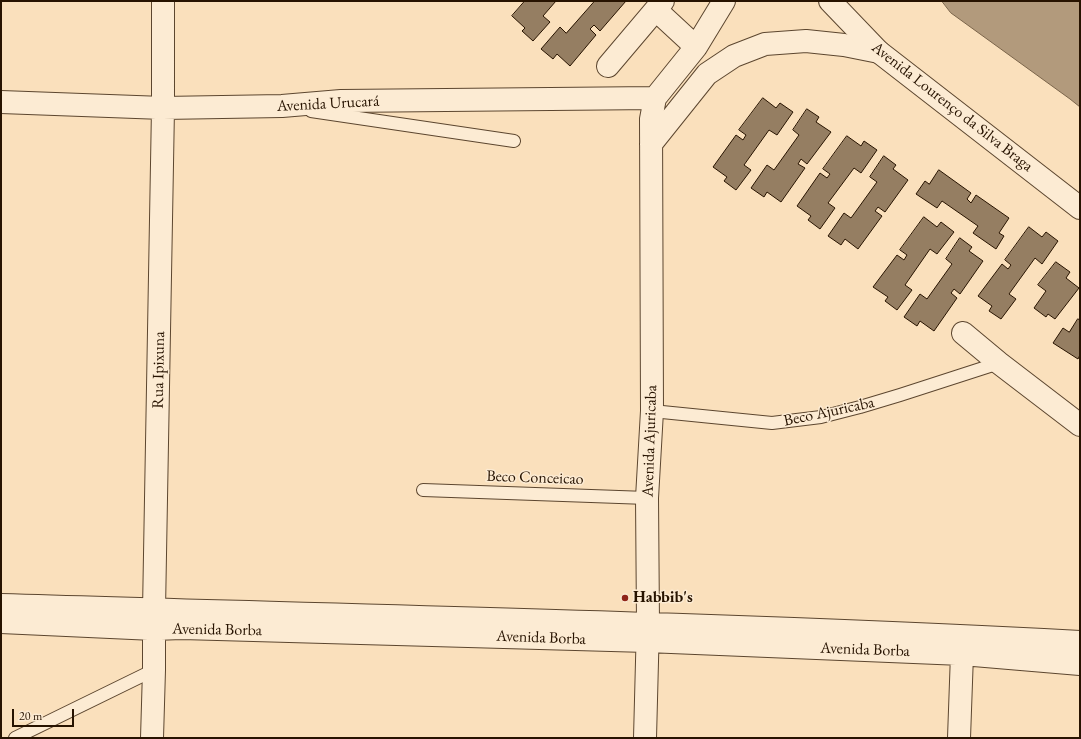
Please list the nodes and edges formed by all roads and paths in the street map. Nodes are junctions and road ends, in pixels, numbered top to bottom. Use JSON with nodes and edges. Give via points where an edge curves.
{"nodes":[{"id":1,"x":163,"y":1,"type":"edge"},
{"id":2,"x":724,"y":1,"type":"edge"},
{"id":3,"x":830,"y":1,"type":"edge"},
{"id":4,"x":659,"y":5,"type":"edge"},
{"id":5,"x":696,"y":46,"type":"junction"},
{"id":6,"x":879,"y":52,"type":"junction"},
{"id":7,"x":608,"y":66,"type":"dead end"},
{"id":8,"x":655,"y":98,"type":"junction"},
{"id":9,"x":1,"y":102,"type":"edge"},
{"id":10,"x":282,"y":106,"type":"junction"},
{"id":11,"x":163,"y":108,"type":"junction"},
{"id":12,"x":514,"y":141,"type":"dead end"},
{"id":13,"x":651,"y":144,"type":"junction"},
{"id":14,"x":1080,"y":208,"type":"edge"},
{"id":15,"x":963,"y":333,"type":"dead end"},
{"id":16,"x":999,"y":363,"type":"junction"},
{"id":17,"x":652,"y":411,"type":"junction"},
{"id":18,"x":1080,"y":425,"type":"edge"},
{"id":19,"x":423,"y":490,"type":"dead end"},
{"id":20,"x":647,"y":498,"type":"junction"},
{"id":21,"x":1,"y":605,"type":"edge"},
{"id":22,"x":154,"y":619,"type":"junction"},
{"id":23,"x":1,"y":622,"type":"edge"},
{"id":24,"x":648,"y":632,"type":"junction"},
{"id":25,"x":1080,"y":642,"type":"edge"},
{"id":26,"x":962,"y":654,"type":"junction"},
{"id":27,"x":1080,"y":664,"type":"edge"},
{"id":28,"x":154,"y":670,"type":"junction"},
{"id":29,"x":15,"y":738,"type":"edge"},
{"id":30,"x":152,"y":738,"type":"edge"},
{"id":31,"x":645,"y":738,"type":"edge"},
{"id":32,"x":959,"y":738,"type":"edge"}],
"edges":[{"from":1,"to":11,"type":"street","name":"Rua Ipixuna"},
{"from":2,"to":5,"type":"street","name":"Avenida Ajuricaba"},
{"from":3,"to":6,"type":"street","name":"Avenida Lourenço da Silva Braga"},
{"from":4,"to":5,"type":"street"},
{"from":4,"to":7,"type":"street"},
{"from":5,"to":8,"type":"street","name":"Avenida Ajuricaba"},
{"from":6,"to":13,"type":"street","via":[[806,41],[765,44],[734,56],[707,74]]},
{"from":6,"to":14,"type":"street","name":"Avenida Lourenço da Silva Braga"},
{"from":8,"to":10,"type":"street","name":"Avenida Urucará","via":[[341,101]]},
{"from":8,"to":13,"type":"street","name":"Avenida Ajuricaba","via":[[651,119]]},
{"from":9,"to":11,"type":"street","name":"Avenida Urucará"},
{"from":10,"to":11,"type":"street","name":"Avenida Urucará"},
{"from":10,"to":12,"type":"lane"},
{"from":11,"to":22,"type":"street","name":"Rua Ipixuna"},
{"from":13,"to":17,"type":"street","name":"Avenida Ajuricaba"},
{"from":15,"to":16,"type":"street"},
{"from":16,"to":17,"type":"lane","name":"Beco Ajuricaba","via":[[821,417],[772,423]]},
{"from":16,"to":18,"type":"street"},
{"from":17,"to":20,"type":"street","name":"Avenida Ajuricaba"},
{"from":19,"to":20,"type":"lane","name":"Beco Conceicao"},
{"from":20,"to":24,"type":"street","name":"Avenida Ajuricaba"},
{"from":21,"to":22,"type":"street","name":"Avenida Borba"},
{"from":22,"to":23,"type":"street","name":"Avenida Borba"},
{"from":22,"to":24,"type":"street","name":"Avenida Borba","via":[[205,629]]},
{"from":22,"to":28,"type":"street","name":"Rua Ipixuna"},
{"from":24,"to":25,"type":"street","name":"Avenida Borba","via":[[947,635]]},
{"from":24,"to":26,"type":"street","name":"Avenida Borba"},
{"from":24,"to":31,"type":"street","name":"Avenida Ajuricaba"},
{"from":26,"to":27,"type":"street","name":"Avenida Borba"},
{"from":26,"to":32,"type":"street"},
{"from":28,"to":29,"type":"lane"},
{"from":28,"to":30,"type":"street","name":"Rua Ipixuna"}]}
